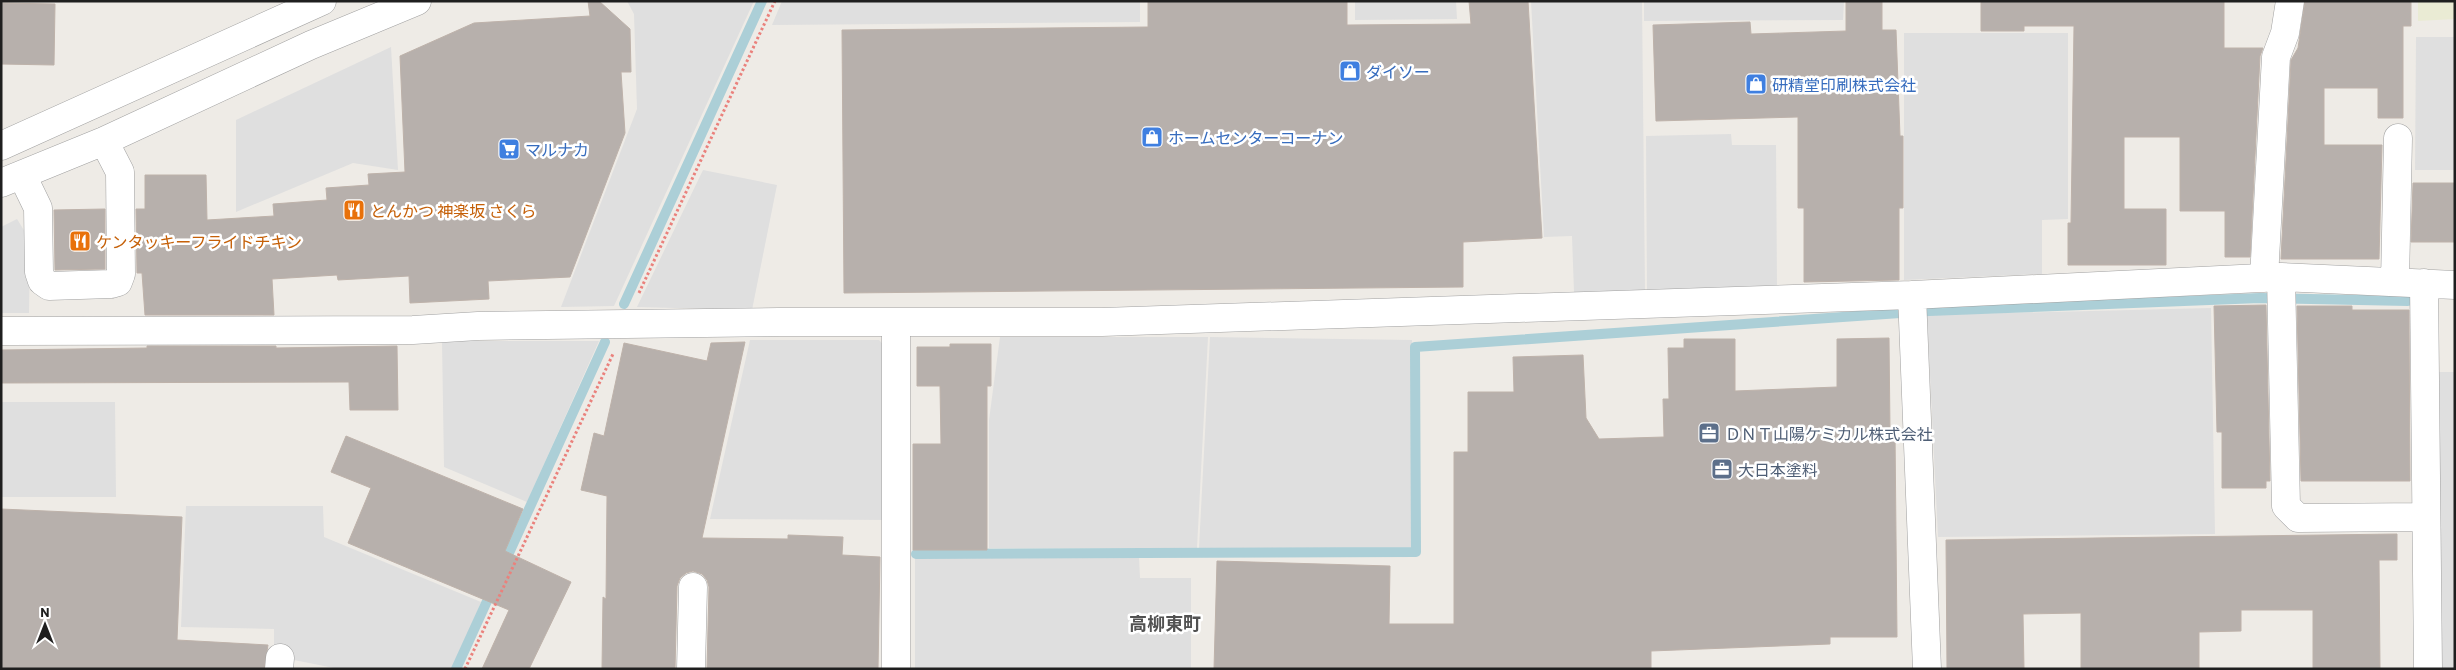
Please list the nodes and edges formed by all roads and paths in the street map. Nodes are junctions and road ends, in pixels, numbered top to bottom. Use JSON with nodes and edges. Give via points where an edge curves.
{"nodes":[{"id":1,"x":322,"y":1,"type":"edge"},
{"id":2,"x":417,"y":1,"type":"edge"},
{"id":3,"x":2290,"y":1,"type":"edge"},
{"id":4,"x":297,"y":12,"type":"junction"},
{"id":5,"x":311,"y":45,"type":"junction"},
{"id":6,"x":2398,"y":138,"type":"dead end"},
{"id":7,"x":104,"y":141,"type":"junction"},
{"id":8,"x":1,"y":146,"type":"edge"},
{"id":9,"x":12,"y":179,"type":"edge"},
{"id":10,"x":2395,"y":282,"type":"junction"},
{"id":11,"x":2424,"y":283,"type":"junction"},
{"id":12,"x":2455,"y":285,"type":"edge"},
{"id":13,"x":2277,"y":287,"type":"junction"},
{"id":14,"x":1912,"y":307,"type":"junction"},
{"id":15,"x":896,"y":323,"type":"junction"},
{"id":16,"x":1,"y":331,"type":"edge"},
{"id":17,"x":2425,"y":517,"type":"junction"},
{"id":18,"x":692,"y":587,"type":"dead end"},
{"id":19,"x":691,"y":669,"type":"edge"},
{"id":20,"x":896,"y":669,"type":"edge"},
{"id":21,"x":1927,"y":669,"type":"edge"},
{"id":22,"x":2428,"y":669,"type":"edge"}],
"edges":[{"from":1,"to":4,"type":"street"},
{"from":2,"to":5,"type":"street"},
{"from":3,"to":13,"type":"street","via":[[2285,33],[2276,57]]},
{"from":4,"to":5,"type":"street"},
{"from":4,"to":8,"type":"street"},
{"from":5,"to":7,"type":"street"},
{"from":6,"to":10,"type":"street"},
{"from":7,"to":9,"type":"street"},
{"from":7,"to":9,"type":"street","via":[[120,172],[121,274],[118,282],[48,286],[42,281],[38,208]]},
{"from":10,"to":11,"type":"street"},
{"from":10,"to":13,"type":"street"},
{"from":11,"to":12,"type":"street"},
{"from":11,"to":17,"type":"street"},
{"from":13,"to":14,"type":"street"},
{"from":13,"to":17,"type":"street","via":[[2286,506],[2298,518]]},
{"from":14,"to":15,"type":"street"},
{"from":14,"to":21,"type":"street"},
{"from":15,"to":16,"type":"street","via":[[478,326],[412,330]]},
{"from":15,"to":20,"type":"street"},
{"from":17,"to":22,"type":"street"},
{"from":18,"to":19,"type":"street"}]}
